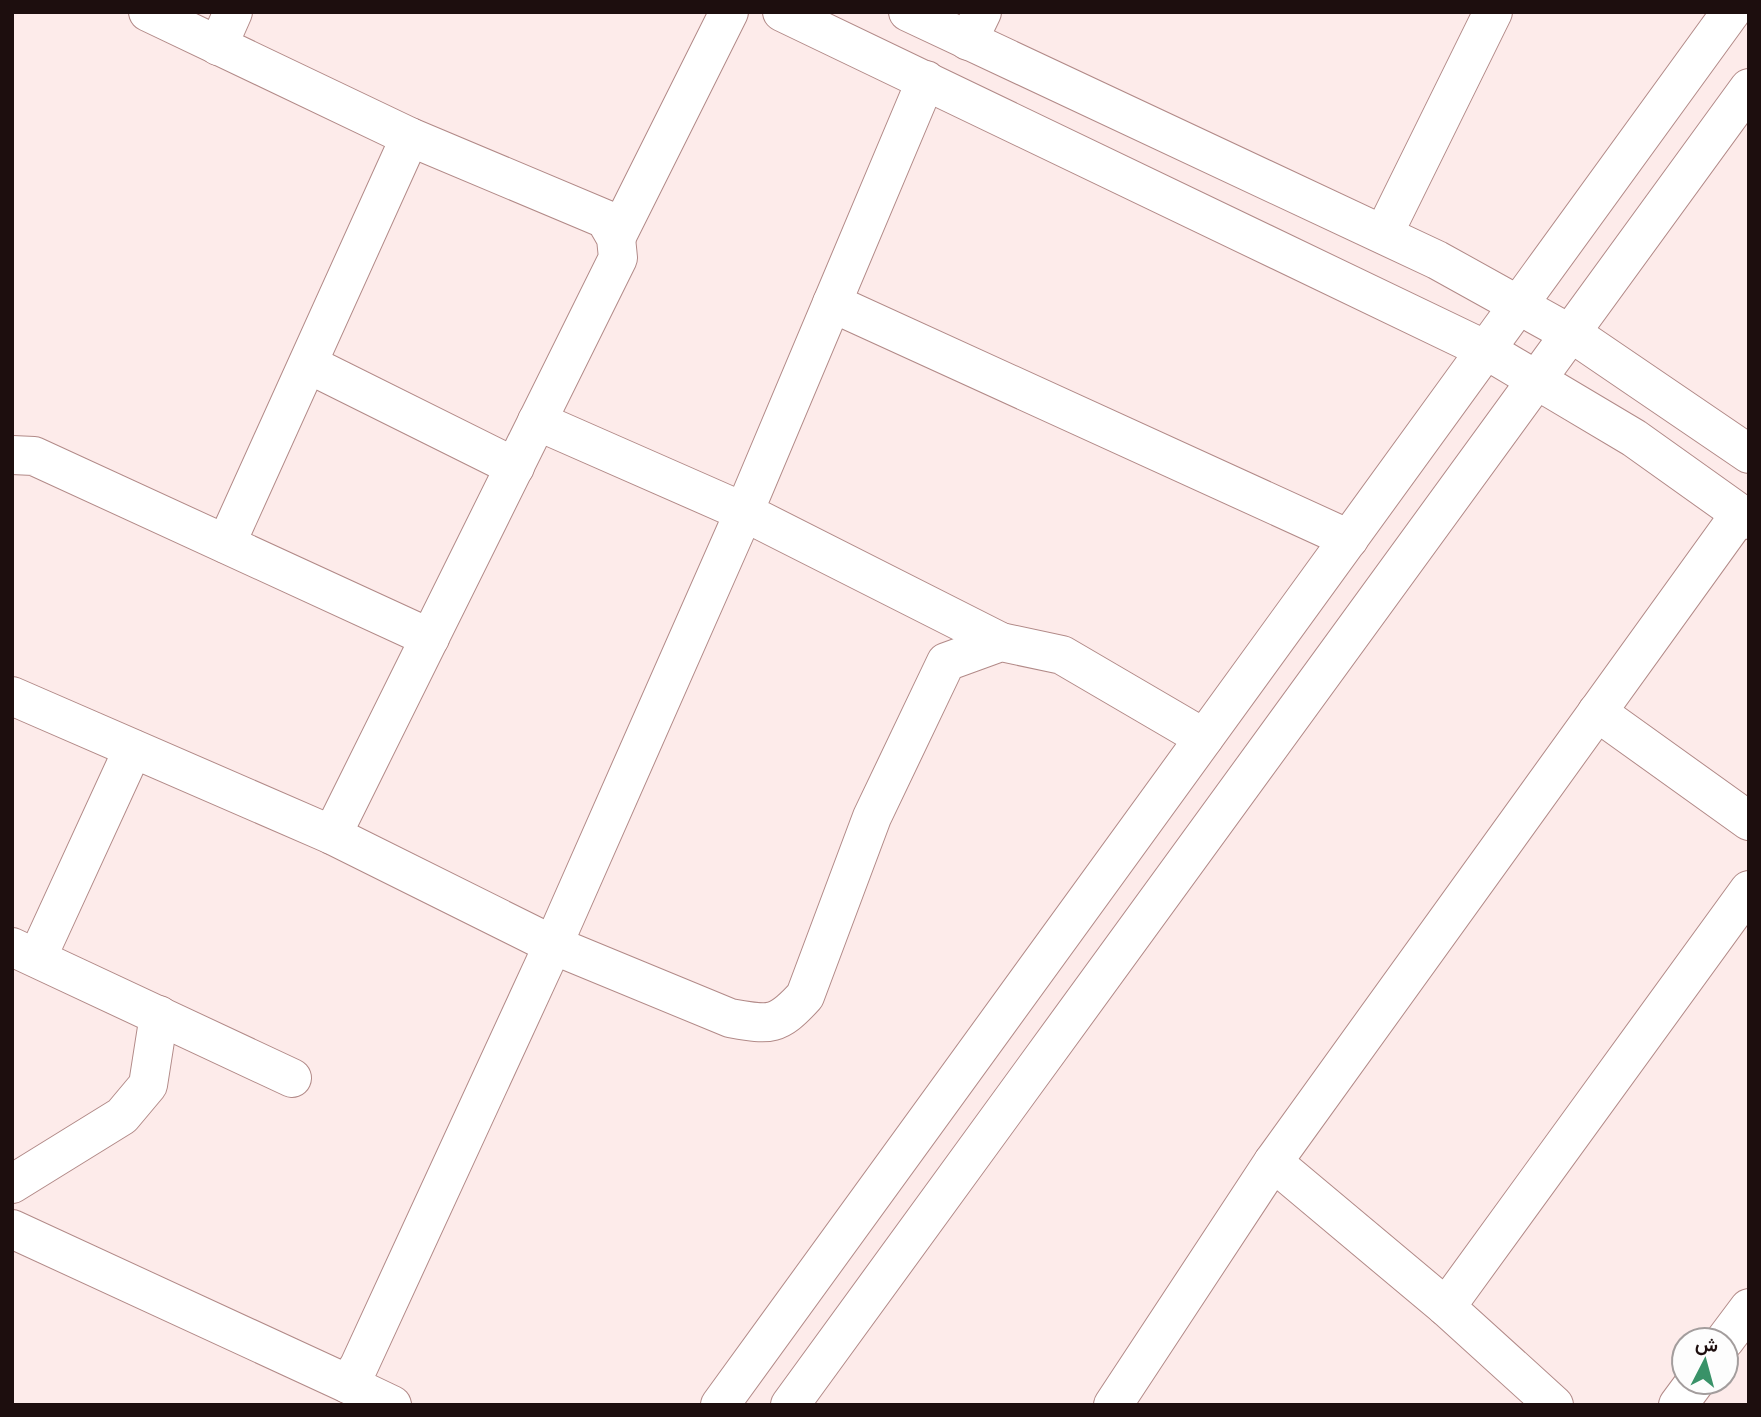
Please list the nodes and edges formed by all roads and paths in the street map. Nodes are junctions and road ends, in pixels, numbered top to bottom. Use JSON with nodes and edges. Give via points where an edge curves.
{"nodes":[{"id":1,"x":148,"y":12,"type":"edge"},
{"id":2,"x":729,"y":12,"type":"edge"},
{"id":3,"x":782,"y":12,"type":"edge"},
{"id":4,"x":908,"y":12,"type":"edge"},
{"id":5,"x":1731,"y":12,"type":"edge"},
{"id":6,"x":1488,"y":14,"type":"edge"},
{"id":7,"x":975,"y":26,"type":"edge"},
{"id":8,"x":225,"y":29,"type":"edge"},
{"id":9,"x":926,"y":80,"type":"junction"},
{"id":10,"x":1749,"y":88,"type":"edge"},
{"id":11,"x":410,"y":137,"type":"junction"},
{"id":12,"x":1384,"y":233,"type":"junction"},
{"id":13,"x":616,"y":238,"type":"junction"},
{"id":14,"x":832,"y":303,"type":"junction"},
{"id":15,"x":1519,"y":304,"type":"junction"},
{"id":16,"x":1570,"y":333,"type":"junction"},
{"id":17,"x":1486,"y":350,"type":"junction"},
{"id":18,"x":308,"y":365,"type":"junction"},
{"id":19,"x":1536,"y":379,"type":"junction"},
{"id":20,"x":537,"y":421,"type":"junction"},
{"id":21,"x":1749,"y":454,"type":"edge"},
{"id":22,"x":12,"y":455,"type":"edge"},
{"id":23,"x":515,"y":467,"type":"junction"},
{"id":24,"x":744,"y":512,"type":"junction"},
{"id":25,"x":1744,"y":517,"type":"edge"},
{"id":26,"x":1349,"y":539,"type":"junction"},
{"id":27,"x":226,"y":544,"type":"junction"},
{"id":28,"x":430,"y":638,"type":"junction"},
{"id":29,"x":1001,"y":642,"type":"junction"},
{"id":30,"x":12,"y":696,"type":"edge"},
{"id":31,"x":1597,"y":712,"type":"junction"},
{"id":32,"x":1204,"y":738,"type":"junction"},
{"id":33,"x":134,"y":749,"type":"junction"},
{"id":34,"x":1749,"y":821,"type":"edge"},
{"id":35,"x":332,"y":835,"type":"junction"},
{"id":36,"x":1749,"y":890,"type":"edge"},
{"id":37,"x":553,"y":945,"type":"junction"},
{"id":38,"x":25,"y":953,"type":"edge"},
{"id":39,"x":159,"y":1016,"type":"junction"},
{"id":40,"x":292,"y":1078,"type":"dead end"},
{"id":41,"x":1273,"y":1162,"type":"junction"},
{"id":42,"x":12,"y":1184,"type":"edge"},
{"id":43,"x":12,"y":1229,"type":"edge"},
{"id":44,"x":1446,"y":1307,"type":"junction"},
{"id":45,"x":1749,"y":1308,"type":"edge"},
{"id":46,"x":1736,"y":1326,"type":"edge"},
{"id":47,"x":348,"y":1384,"type":"junction"},
{"id":48,"x":392,"y":1405,"type":"edge"},
{"id":49,"x":720,"y":1405,"type":"edge"},
{"id":50,"x":790,"y":1405,"type":"edge"},
{"id":51,"x":1113,"y":1405,"type":"edge"},
{"id":52,"x":1554,"y":1405,"type":"edge"}],
"edges":[{"from":1,"to":8,"type":"street"},
{"from":2,"to":13,"type":"street"},
{"from":3,"to":9,"type":"street"},
{"from":4,"to":7,"type":"street"},
{"from":5,"to":15,"type":"street"},
{"from":6,"to":12,"type":"street"},
{"from":7,"to":12,"type":"street"},
{"from":8,"to":11,"type":"street"},
{"from":9,"to":14,"type":"street"},
{"from":9,"to":17,"type":"street"},
{"from":10,"to":16,"type":"street"},
{"from":11,"to":13,"type":"street","via":[[605,219]]},
{"from":11,"to":18,"type":"street"},
{"from":12,"to":15,"type":"street"},
{"from":13,"to":20,"type":"street","via":[[618,258]]},
{"from":14,"to":24,"type":"street"},
{"from":14,"to":26,"type":"street"},
{"from":15,"to":16,"type":"street"},
{"from":15,"to":17,"type":"street"},
{"from":16,"to":19,"type":"street"},
{"from":16,"to":21,"type":"street"},
{"from":17,"to":19,"type":"street"},
{"from":17,"to":26,"type":"street"},
{"from":18,"to":23,"type":"street"},
{"from":18,"to":27,"type":"street"},
{"from":19,"to":25,"type":"street","via":[[1634,438]]},
{"from":19,"to":50,"type":"street"},
{"from":20,"to":23,"type":"street"},
{"from":20,"to":24,"type":"street"},
{"from":22,"to":27,"type":"street","via":[[34,456]]},
{"from":23,"to":28,"type":"street"},
{"from":24,"to":29,"type":"street"},
{"from":24,"to":37,"type":"street"},
{"from":25,"to":31,"type":"street"},
{"from":26,"to":32,"type":"street"},
{"from":27,"to":28,"type":"street"},
{"from":28,"to":35,"type":"street"},
{"from":29,"to":32,"type":"street","via":[[1062,655]]},
{"from":29,"to":37,"type":"street","via":[[946,662],[872,817],[805,996],[785,1018],[760,1024],[730,1018]]},
{"from":30,"to":33,"type":"street"},
{"from":31,"to":34,"type":"street"},
{"from":31,"to":41,"type":"street"},
{"from":32,"to":49,"type":"street"},
{"from":33,"to":35,"type":"street"},
{"from":33,"to":38,"type":"street"},
{"from":35,"to":37,"type":"street"},
{"from":36,"to":44,"type":"street"},
{"from":37,"to":47,"type":"street"},
{"from":38,"to":39,"type":"street"},
{"from":39,"to":40,"type":"street"},
{"from":39,"to":42,"type":"street","via":[[148,1085],[122,1116]]},
{"from":41,"to":44,"type":"street"},
{"from":41,"to":51,"type":"street"},
{"from":43,"to":47,"type":"street"},
{"from":44,"to":52,"type":"street"},
{"from":45,"to":46,"type":"street"},
{"from":47,"to":48,"type":"street"}]}
